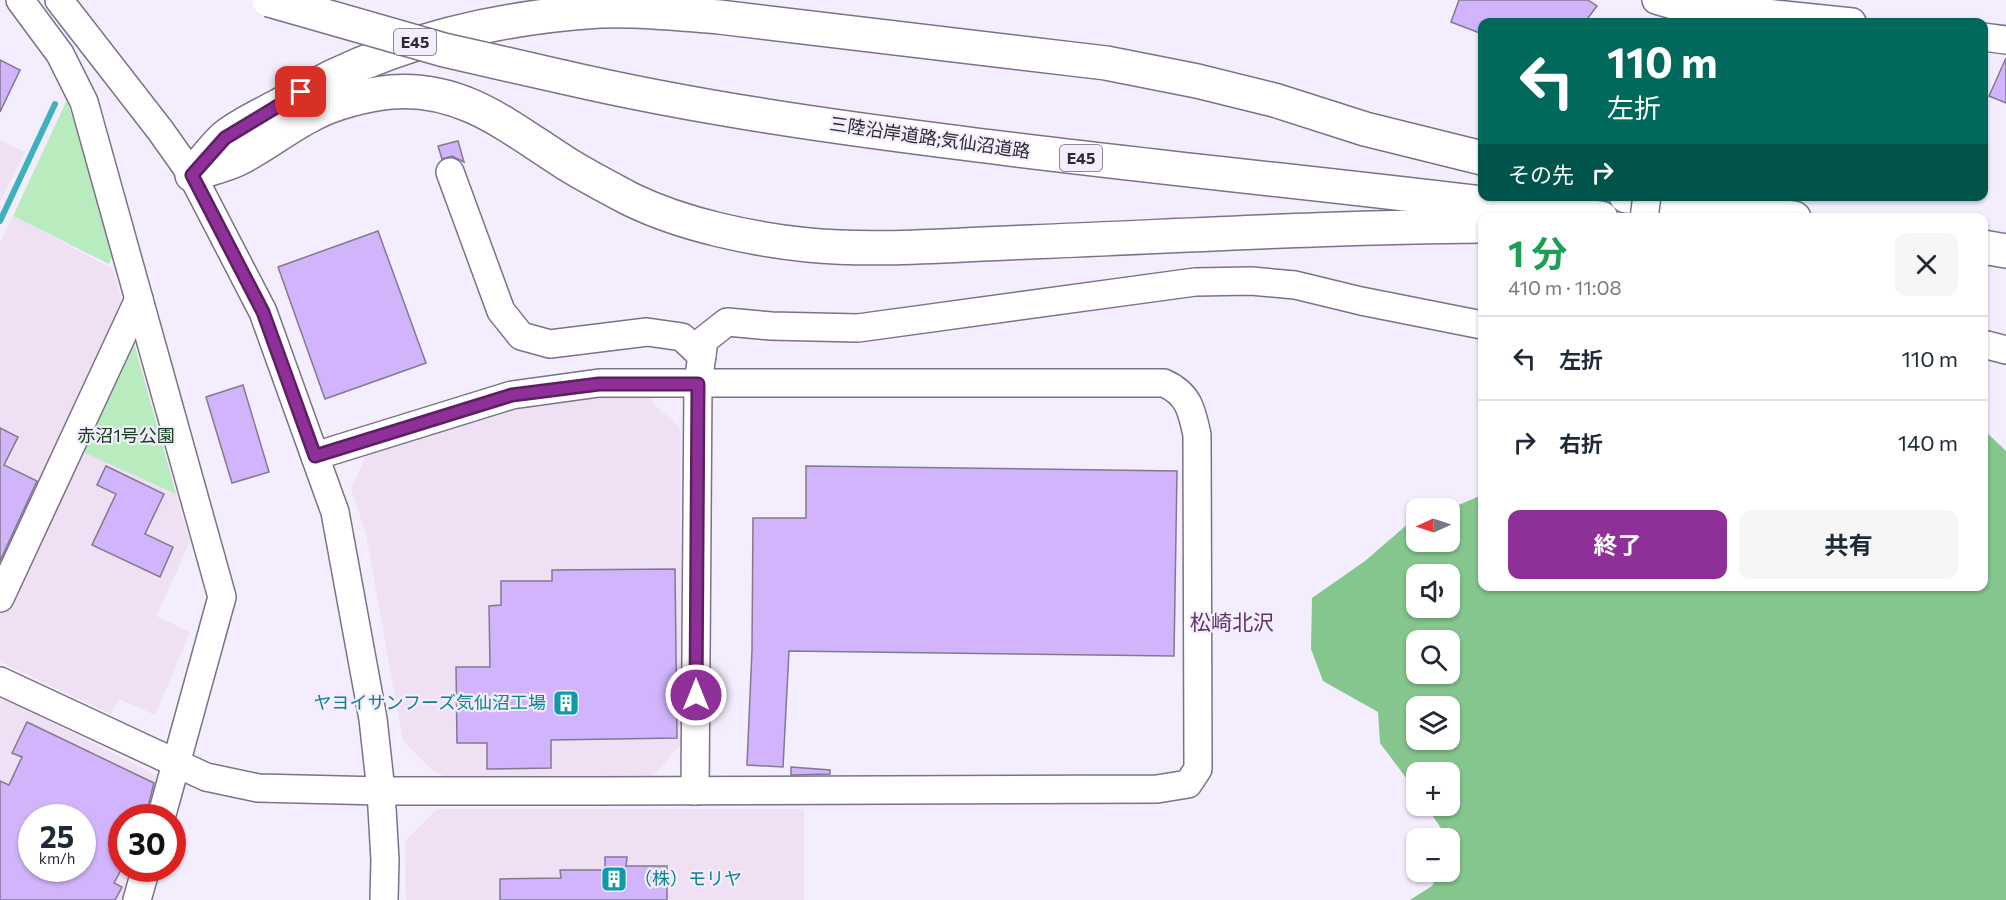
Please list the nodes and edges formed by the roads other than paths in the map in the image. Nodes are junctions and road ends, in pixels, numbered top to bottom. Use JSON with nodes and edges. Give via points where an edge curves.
{"nodes":[{"id":1,"x":20,"y":0,"type":"edge"},
{"id":2,"x":59,"y":0,"type":"edge"},
{"id":3,"x":268,"y":0,"type":"edge"},
{"id":4,"x":335,"y":0,"type":"edge"},
{"id":5,"x":1857,"y":0,"type":"edge"},
{"id":6,"x":1667,"y":9,"type":"edge"},
{"id":7,"x":1814,"y":18,"type":"edge"},
{"id":8,"x":1858,"y":18,"type":"edge"},
{"id":9,"x":1988,"y":38,"type":"edge"},
{"id":10,"x":2006,"y":40,"type":"edge"},
{"id":11,"x":566,"y":69,"type":"junction"},
{"id":12,"x":1478,"y":157,"type":"edge"},
{"id":13,"x":450,"y":172,"type":"dead end"},
{"id":14,"x":192,"y":175,"type":"junction"},
{"id":15,"x":1478,"y":180,"type":"edge"},
{"id":16,"x":1668,"y":201,"type":"edge"},
{"id":17,"x":1691,"y":201,"type":"edge"},
{"id":18,"x":1719,"y":207,"type":"junction"},
{"id":19,"x":1565,"y":213,"type":"edge"},
{"id":20,"x":1760,"y":213,"type":"edge"},
{"id":21,"x":1478,"y":226,"type":"edge"},
{"id":22,"x":1988,"y":248,"type":"edge"},
{"id":23,"x":2006,"y":251,"type":"edge"},
{"id":24,"x":1988,"y":269,"type":"edge"},
{"id":25,"x":2006,"y":272,"type":"edge"},
{"id":26,"x":139,"y":299,"type":"junction"},
{"id":27,"x":1478,"y":324,"type":"edge"},
{"id":28,"x":1988,"y":345,"type":"edge"},
{"id":29,"x":2006,"y":350,"type":"edge"},
{"id":30,"x":702,"y":356,"type":"junction"},
{"id":31,"x":698,"y":384,"type":"junction"},
{"id":32,"x":315,"y":456,"type":"junction"},
{"id":33,"x":0,"y":598,"type":"edge"},
{"id":34,"x":0,"y":681,"type":"edge"},
{"id":35,"x":177,"y":763,"type":"junction"},
{"id":36,"x":381,"y":791,"type":"junction"},
{"id":37,"x":695,"y":791,"type":"junction"},
{"id":38,"x":165,"y":804,"type":"edge"},
{"id":39,"x":142,"y":882,"type":"edge"},
{"id":40,"x":137,"y":900,"type":"edge"},
{"id":41,"x":384,"y":900,"type":"edge"}],
"edges":[{"from":1,"to":26,"type":"street","via":[[60,54],[84,102]]},
{"from":2,"to":14,"type":"street"},
{"from":3,"to":11,"type":"highway","name":"三陸沿岸道路;気仙沼道路","number":"E45","bridge":true,"via":[[444,50]]},
{"from":4,"to":11,"type":"highway","name":"三陸沿岸道路;気仙沼道路","number":"E45"},
{"from":5,"to":8,"type":"street"},
{"from":6,"to":7,"type":"street"},
{"from":9,"to":10,"type":"street"},
{"from":11,"to":15,"type":"highway","name":"三陸沿岸道路;気仙沼道路","number":"E45","via":[[935,120]]},
{"from":11,"to":19,"type":"highway","name":"三陸沿岸道路;気仙沼道路","number":"E45","via":[[688,103],[855,129]]},
{"from":12,"to":14,"type":"highway","via":[[1365,129],[1274,100],[1106,63],[731,19],[602,11],[455,31],[372,58],[301,92],[225,138]]},
{"from":13,"to":30,"type":"street","via":[[501,311],[521,336],[550,344],[647,332],[682,337]]},
{"from":14,"to":21,"type":"highway","via":[[236,160],[316,112],[342,103],[389,92],[435,93],[476,107],[634,201],[699,225],[807,245],[857,248]]},
{"from":14,"to":32,"type":"street","via":[[263,312]]},
{"from":16,"to":18,"type":"highway"},
{"from":17,"to":18,"type":"highway"},
{"from":18,"to":20,"type":"highway"},
{"from":22,"to":23,"type":"highway"},
{"from":24,"to":25,"type":"highway"},
{"from":26,"to":33,"type":"street"},
{"from":26,"to":35,"type":"street","via":[[222,597]]},
{"from":27,"to":30,"type":"street","via":[[1295,285],[1194,282],[858,328],[727,322],[704,340]]},
{"from":28,"to":29,"type":"street"},
{"from":30,"to":31,"type":"street"},
{"from":31,"to":32,"type":"street","via":[[599,384],[512,395]]},
{"from":31,"to":37,"type":"street"},
{"from":31,"to":37,"type":"street","via":[[1164,383],[1176,388],[1191,406],[1197,435],[1198,769],[1188,784],[1157,789]]},
{"from":32,"to":36,"type":"street","via":[[335,512],[373,719]]},
{"from":34,"to":35,"type":"street"},
{"from":35,"to":36,"type":"street","via":[[206,777],[258,788]]},
{"from":35,"to":38,"type":"street"},
{"from":36,"to":37,"type":"street"},
{"from":36,"to":41,"type":"street"},
{"from":39,"to":40,"type":"street"}]}
